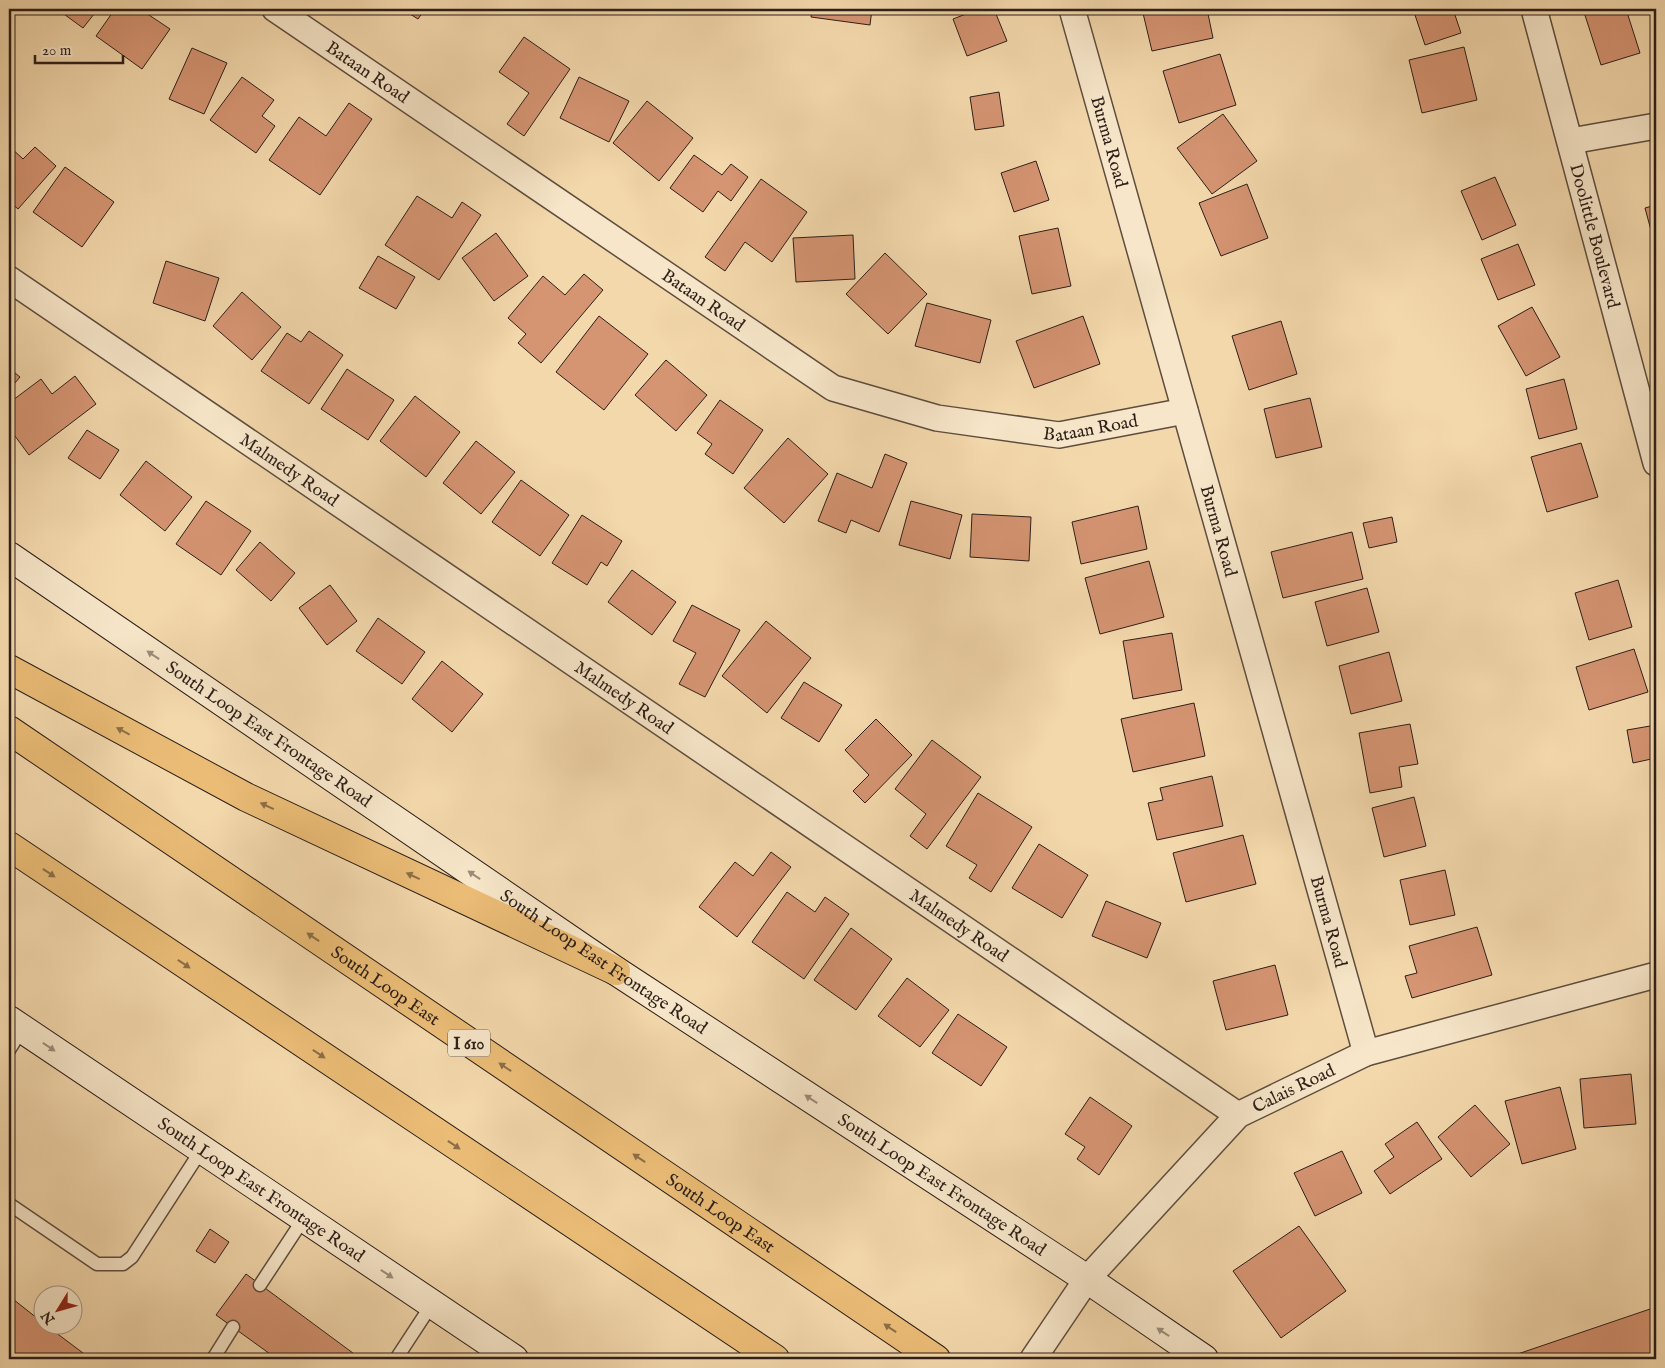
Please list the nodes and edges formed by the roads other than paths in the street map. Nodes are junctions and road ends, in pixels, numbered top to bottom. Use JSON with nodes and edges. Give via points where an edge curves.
{"nodes":[{"id":1,"x":274,"y":9,"type":"edge"},
{"id":2,"x":1072,"y":9,"type":"edge"},
{"id":3,"x":1534,"y":9,"type":"edge"},
{"id":4,"x":1656,"y":126,"type":"edge"},
{"id":5,"x":1571,"y":141,"type":"junction"},
{"id":6,"x":9,"y":279,"type":"edge"},
{"id":7,"x":1185,"y":411,"type":"junction"},
{"id":8,"x":1656,"y":463,"type":"edge"},
{"id":9,"x":9,"y":556,"type":"edge"},
{"id":10,"x":9,"y":669,"type":"edge"},
{"id":11,"x":9,"y":730,"type":"edge"},
{"id":12,"x":9,"y":846,"type":"edge"},
{"id":13,"x":616,"y":972,"type":"junction"},
{"id":14,"x":1656,"y":975,"type":"edge"},
{"id":15,"x":13,"y":1033,"type":"edge"},
{"id":16,"x":1366,"y":1053,"type":"junction"},
{"id":17,"x":1238,"y":1115,"type":"junction"},
{"id":18,"x":202,"y":1149,"type":"junction"},
{"id":19,"x":9,"y":1204,"type":"edge"},
{"id":20,"x":304,"y":1218,"type":"junction"},
{"id":21,"x":1086,"y":1279,"type":"junction"},
{"id":22,"x":260,"y":1285,"type":"dead end"},
{"id":23,"x":432,"y":1304,"type":"junction"},
{"id":24,"x":233,"y":1327,"type":"dead end"},
{"id":25,"x":933,"y":1357,"type":"edge"},
{"id":26,"x":213,"y":1359,"type":"edge"},
{"id":27,"x":396,"y":1359,"type":"edge"},
{"id":28,"x":514,"y":1359,"type":"edge"},
{"id":29,"x":776,"y":1359,"type":"edge"},
{"id":30,"x":1033,"y":1359,"type":"edge"},
{"id":31,"x":1204,"y":1359,"type":"edge"}],
"edges":[{"from":1,"to":7,"type":"street","name":"Bataan Road","via":[[834,388],[938,418],[1060,435]]},
{"from":2,"to":7,"type":"street","name":"Burma Road"},
{"from":3,"to":5,"type":"street","name":"Doolittle Boulevard"},
{"from":4,"to":5,"type":"street"},
{"from":5,"to":8,"type":"street","name":"Doolittle Boulevard"},
{"from":6,"to":17,"type":"street","name":"Malmedy Road"},
{"from":7,"to":16,"type":"street","name":"Burma Road"},
{"from":13,"to":9,"type":"main road","name":"South Loop East Frontage Road","one_way":true},
{"from":13,"to":10,"type":"highway","one_way":true,"via":[[246,797]]},
{"from":25,"to":11,"type":"highway","name":"South Loop East","number":"I 610","one_way":true},
{"from":12,"to":29,"type":"highway","one_way":true},
{"from":21,"to":13,"type":"main road","name":"South Loop East Frontage Road","one_way":true},
{"from":14,"to":16,"type":"street","name":"Calais Road"},
{"from":15,"to":18,"type":"main road","name":"South Loop East Frontage Road","one_way":true},
{"from":16,"to":17,"type":"street","name":"Calais Road"},
{"from":17,"to":21,"type":"street","name":"Calais Road"},
{"from":18,"to":19,"type":"lane","via":[[132,1257],[123,1264],[97,1264]]},
{"from":18,"to":20,"type":"main road","name":"South Loop East Frontage Road"},
{"from":20,"to":22,"type":"lane"},
{"from":20,"to":23,"type":"main road","name":"South Loop East Frontage Road","one_way":true},
{"from":21,"to":30,"type":"street","name":"Calais Road"},
{"from":31,"to":21,"type":"main road","name":"South Loop East Frontage Road","one_way":true},
{"from":23,"to":27,"type":"lane"},
{"from":23,"to":28,"type":"main road","name":"South Loop East Frontage Road"},
{"from":24,"to":26,"type":"lane"}]}
